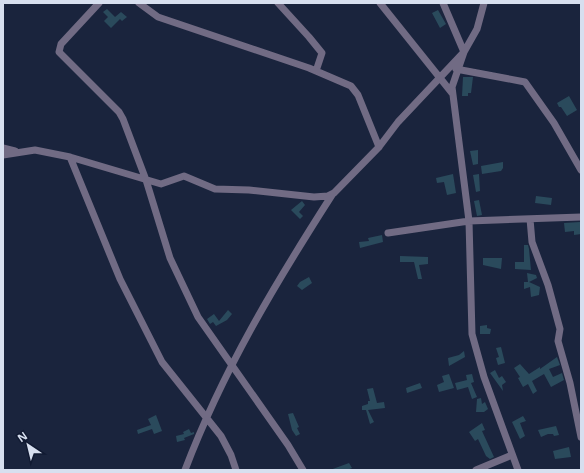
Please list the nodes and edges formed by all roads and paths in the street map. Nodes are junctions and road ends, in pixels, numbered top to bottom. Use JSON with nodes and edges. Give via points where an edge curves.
{"nodes":[{"id":1,"x":99,"y":3,"type":"edge"},
{"id":2,"x":139,"y":3,"type":"edge"},
{"id":3,"x":278,"y":3,"type":"edge"},
{"id":4,"x":380,"y":3,"type":"edge"},
{"id":5,"x":443,"y":3,"type":"edge"},
{"id":6,"x":484,"y":3,"type":"edge"},
{"id":7,"x":464,"y":52,"type":"junction"},
{"id":8,"x":456,"y":69,"type":"junction"},
{"id":9,"x":316,"y":70,"type":"junction"},
{"id":10,"x":438,"y":77,"type":"junction"},
{"id":11,"x":452,"y":93,"type":"junction"},
{"id":12,"x":379,"y":146,"type":"junction"},
{"id":13,"x":3,"y":148,"type":"edge"},
{"id":14,"x":19,"y":152,"type":"junction"},
{"id":15,"x":3,"y":155,"type":"edge"},
{"id":16,"x":70,"y":157,"type":"junction"},
{"id":17,"x":581,"y":170,"type":"edge"},
{"id":18,"x":146,"y":180,"type":"junction"},
{"id":19,"x":334,"y":193,"type":"junction"},
{"id":20,"x":581,"y":217,"type":"edge"},
{"id":21,"x":530,"y":219,"type":"junction"},
{"id":22,"x":469,"y":221,"type":"junction"},
{"id":23,"x":388,"y":233,"type":"dead end"},
{"id":24,"x":231,"y":365,"type":"junction"},
{"id":25,"x":206,"y":419,"type":"junction"},
{"id":26,"x":581,"y":437,"type":"edge"},
{"id":27,"x":512,"y":455,"type":"junction"},
{"id":28,"x":185,"y":470,"type":"edge"},
{"id":29,"x":236,"y":470,"type":"edge"},
{"id":30,"x":303,"y":470,"type":"edge"},
{"id":31,"x":476,"y":470,"type":"edge"},
{"id":32,"x":518,"y":470,"type":"edge"}],
"edges":[{"from":1,"to":18,"type":"street","via":[[61,44],[59,52],[119,112]]},
{"from":2,"to":9,"type":"street","via":[[158,17]]},
{"from":3,"to":9,"type":"street","via":[[322,53]]},
{"from":4,"to":10,"type":"street"},
{"from":5,"to":7,"type":"street"},
{"from":6,"to":7,"type":"street","via":[[477,29]]},
{"from":7,"to":8,"type":"street"},
{"from":7,"to":10,"type":"street"},
{"from":8,"to":11,"type":"street"},
{"from":8,"to":17,"type":"street","via":[[524,82],[554,123]]},
{"from":9,"to":12,"type":"street","via":[[351,86],[358,95]]},
{"from":10,"to":11,"type":"street"},
{"from":10,"to":12,"type":"street"},
{"from":11,"to":22,"type":"street"},
{"from":12,"to":19,"type":"street"},
{"from":13,"to":14,"type":"street"},
{"from":14,"to":15,"type":"street"},
{"from":14,"to":16,"type":"street","via":[[35,150]]},
{"from":16,"to":18,"type":"street"},
{"from":16,"to":25,"type":"street","via":[[120,279],[162,362]]},
{"from":18,"to":19,"type":"street","via":[[166,184],[184,176],[215,189],[314,197]]},
{"from":18,"to":24,"type":"street","via":[[170,258],[198,317]]},
{"from":19,"to":24,"type":"street","via":[[258,314]]},
{"from":20,"to":21,"type":"street"},
{"from":21,"to":22,"type":"street"},
{"from":21,"to":26,"type":"street","via":[[532,242],[548,285],[560,329],[558,341]]},
{"from":22,"to":23,"type":"street"},
{"from":22,"to":27,"type":"street","via":[[472,334],[484,377]]},
{"from":24,"to":25,"type":"street"},
{"from":24,"to":30,"type":"street"},
{"from":25,"to":28,"type":"street"},
{"from":25,"to":29,"type":"street","via":[[226,443]]},
{"from":27,"to":31,"type":"street"},
{"from":27,"to":32,"type":"street"}]}
